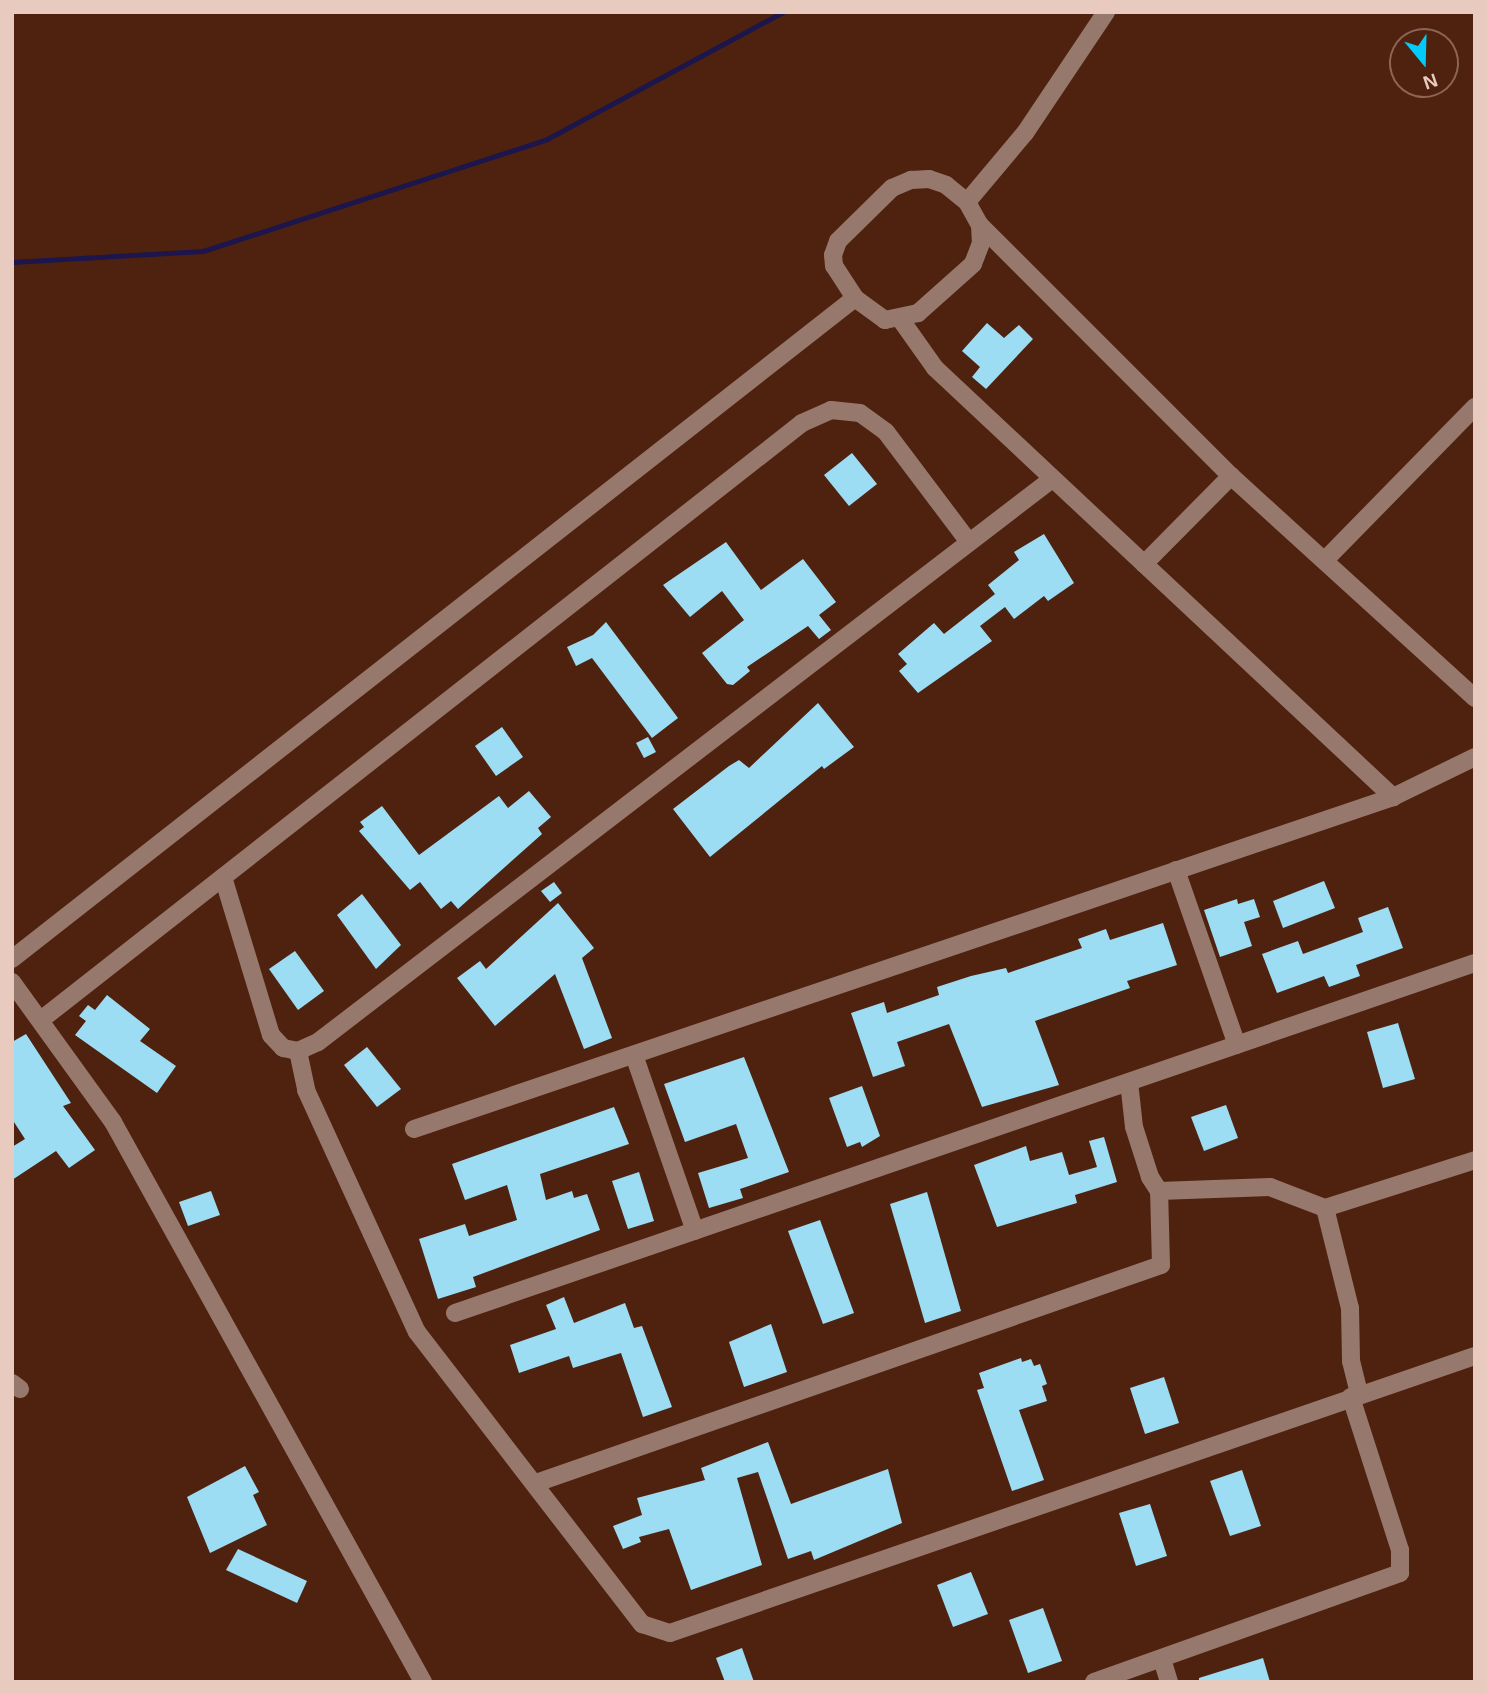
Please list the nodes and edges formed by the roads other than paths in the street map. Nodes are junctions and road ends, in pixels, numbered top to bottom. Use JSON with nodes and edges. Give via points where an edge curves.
{"nodes":[{"id":1,"x":1106,"y":12,"type":"edge"},
{"id":2,"x":967,"y":202,"type":"junction"},
{"id":3,"x":980,"y":225,"type":"junction"},
{"id":4,"x":855,"y":298,"type":"junction"},
{"id":5,"x":901,"y":320,"type":"junction"},
{"id":6,"x":1475,"y":407,"type":"edge"},
{"id":7,"x":1231,"y":475,"type":"junction"},
{"id":8,"x":1052,"y":479,"type":"junction"},
{"id":9,"x":968,"y":541,"type":"junction"},
{"id":10,"x":1326,"y":559,"type":"junction"},
{"id":11,"x":1144,"y":564,"type":"junction"},
{"id":12,"x":1475,"y":698,"type":"edge"},
{"id":13,"x":1475,"y":757,"type":"edge"},
{"id":14,"x":1393,"y":797,"type":"junction"},
{"id":15,"x":1177,"y":870,"type":"junction"},
{"id":16,"x":223,"y":877,"type":"junction"},
{"id":17,"x":12,"y":958,"type":"edge"},
{"id":18,"x":1475,"y":963,"type":"edge"},
{"id":19,"x":12,"y":982,"type":"edge"},
{"id":20,"x":42,"y":1019,"type":"junction"},
{"id":21,"x":1237,"y":1045,"type":"junction"},
{"id":22,"x":298,"y":1051,"type":"junction"},
{"id":23,"x":634,"y":1055,"type":"junction"},
{"id":24,"x":1129,"y":1082,"type":"junction"},
{"id":25,"x":414,"y":1129,"type":"dead end"},
{"id":26,"x":1475,"y":1160,"type":"edge"},
{"id":27,"x":1159,"y":1191,"type":"junction"},
{"id":28,"x":1325,"y":1208,"type":"junction"},
{"id":29,"x":695,"y":1231,"type":"junction"},
{"id":30,"x":455,"y":1313,"type":"dead end"},
{"id":31,"x":1475,"y":1356,"type":"edge"},
{"id":32,"x":1355,"y":1396,"type":"junction"},
{"id":33,"x":536,"y":1483,"type":"junction"},
{"id":34,"x":1162,"y":1659,"type":"junction"},
{"id":35,"x":423,"y":1682,"type":"edge"},
{"id":36,"x":1094,"y":1682,"type":"edge"},
{"id":37,"x":1169,"y":1682,"type":"edge"}],
"edges":[{"from":1,"to":2,"type":"street","via":[[1025,133]]},
{"from":2,"to":3,"type":"street"},
{"from":2,"to":4,"type":"street","via":[[946,185],[929,179],[892,188],[838,241],[833,255],[834,266]]},
{"from":3,"to":5,"type":"street","via":[[981,243],[973,264],[918,313]]},
{"from":3,"to":7,"type":"street"},
{"from":4,"to":5,"type":"street","via":[[877,317]]},
{"from":4,"to":17,"type":"street","via":[[303,735]]},
{"from":5,"to":8,"type":"street","via":[[921,353]]},
{"from":6,"to":10,"type":"street"},
{"from":7,"to":10,"type":"street"},
{"from":7,"to":11,"type":"street"},
{"from":8,"to":9,"type":"street"},
{"from":8,"to":11,"type":"street"},
{"from":9,"to":16,"type":"street","via":[[886,432],[860,413],[831,410],[802,423]]},
{"from":9,"to":22,"type":"street","via":[[410,976],[318,1042]]},
{"from":10,"to":12,"type":"street"},
{"from":11,"to":14,"type":"street"},
{"from":13,"to":14,"type":"street"},
{"from":14,"to":15,"type":"street"},
{"from":15,"to":21,"type":"street"},
{"from":15,"to":23,"type":"street"},
{"from":16,"to":20,"type":"street"},
{"from":16,"to":22,"type":"street","via":[[271,1035],[283,1048]]},
{"from":18,"to":21,"type":"street"},
{"from":19,"to":20,"type":"street"},
{"from":20,"to":35,"type":"street","via":[[113,1122]]},
{"from":21,"to":24,"type":"street"},
{"from":22,"to":33,"type":"street","via":[[306,1090],[417,1332]]},
{"from":23,"to":25,"type":"street"},
{"from":23,"to":29,"type":"street"},
{"from":24,"to":27,"type":"street","via":[[1134,1127]]},
{"from":24,"to":29,"type":"street"},
{"from":26,"to":28,"type":"street"},
{"from":27,"to":28,"type":"street","via":[[1270,1187]]},
{"from":27,"to":33,"type":"street","via":[[1161,1265],[1149,1272]]},
{"from":28,"to":32,"type":"street","via":[[1350,1308]]},
{"from":29,"to":30,"type":"street"},
{"from":31,"to":32,"type":"street"},
{"from":32,"to":33,"type":"street","via":[[670,1633],[642,1624]]},
{"from":32,"to":34,"type":"street","via":[[1400,1550],[1400,1573]]},
{"from":34,"to":36,"type":"street"},
{"from":34,"to":37,"type":"street"}]}
